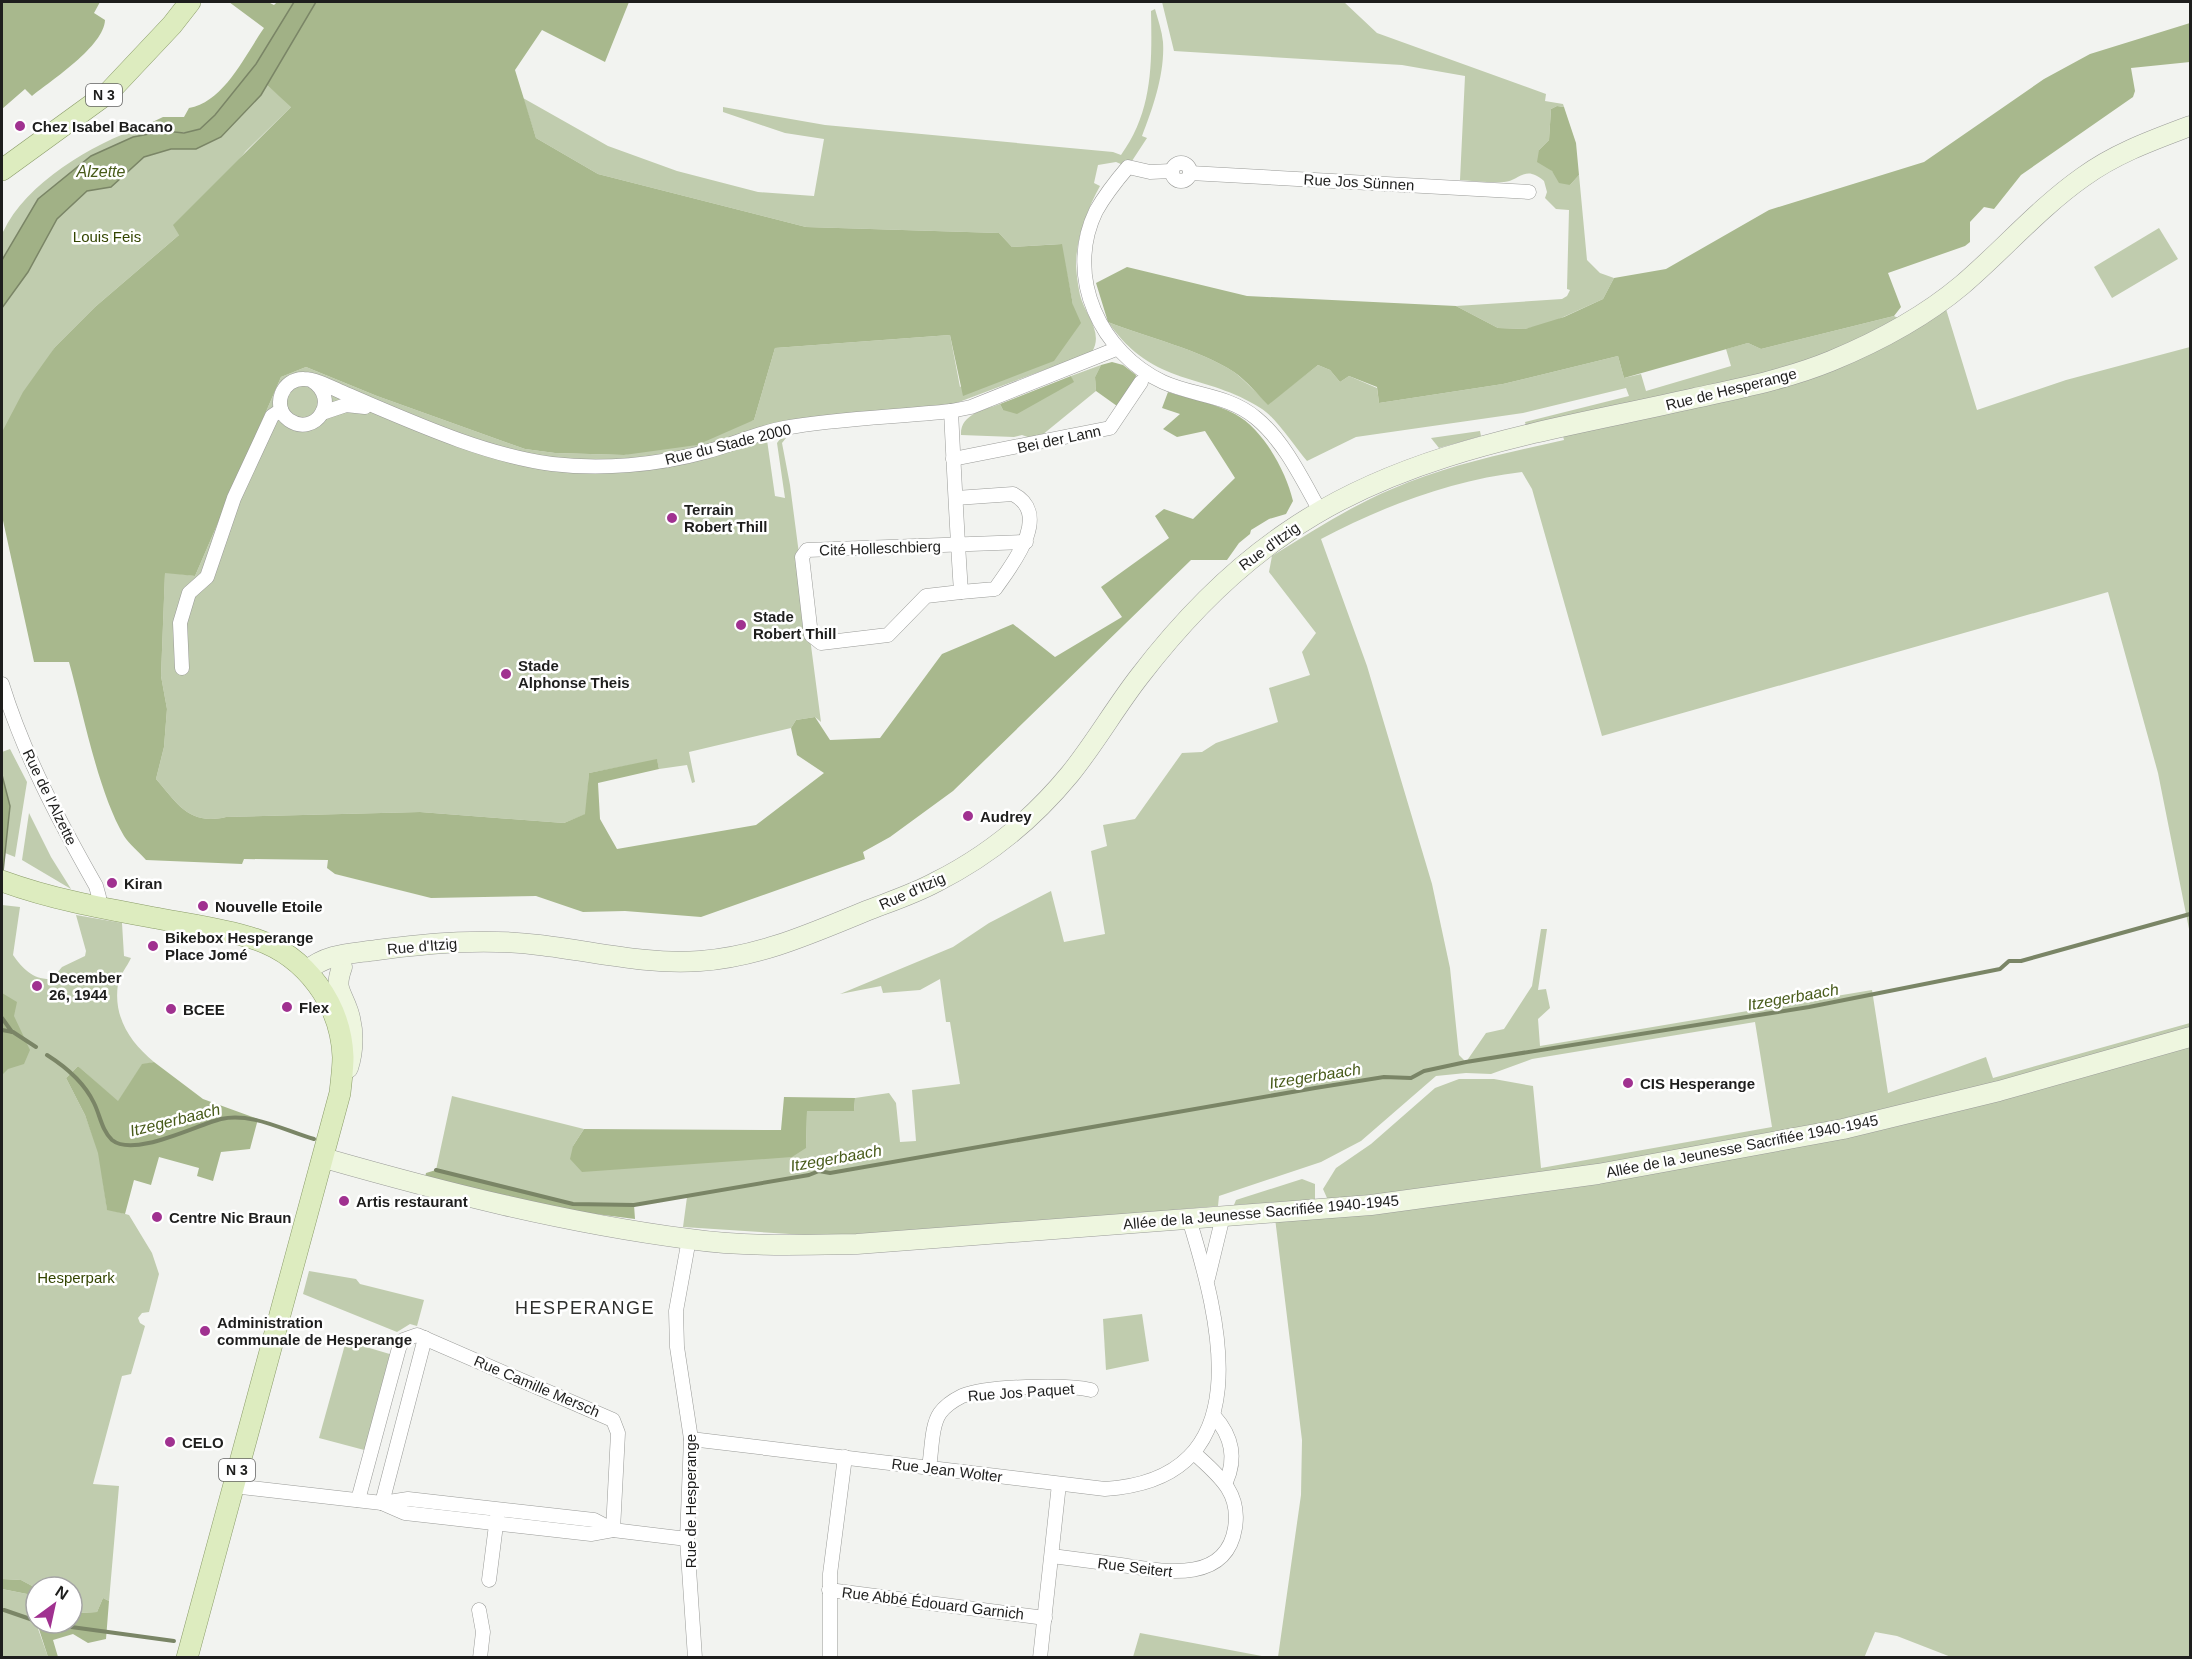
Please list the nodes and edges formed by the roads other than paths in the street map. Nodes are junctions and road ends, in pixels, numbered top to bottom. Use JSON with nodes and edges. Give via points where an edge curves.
{"nodes":[{"id":1,"x":190,"y":2,"type":"edge"},
{"id":2,"x":2190,"y":126,"type":"edge"},
{"id":3,"x":2,"y":170,"type":"edge"},
{"id":4,"x":1529,"y":192,"type":"dead end"},
{"id":5,"x":1116,"y":349,"type":"junction"},
{"id":6,"x":311,"y":380,"type":"junction"},
{"id":7,"x":1141,"y":382,"type":"dead end"},
{"id":8,"x":373,"y":407,"type":"junction"},
{"id":9,"x":281,"y":410,"type":"junction"},
{"id":10,"x":951,"y":411,"type":"junction"},
{"id":11,"x":322,"y":413,"type":"junction"},
{"id":12,"x":953,"y":459,"type":"junction"},
{"id":13,"x":956,"y":498,"type":"junction"},
{"id":14,"x":1320,"y":511,"type":"junction"},
{"id":15,"x":1026,"y":542,"type":"junction"},
{"id":16,"x":958,"y":545,"type":"junction"},
{"id":17,"x":961,"y":592,"type":"junction"},
{"id":18,"x":182,"y":668,"type":"dead end"},
{"id":19,"x":2,"y":684,"type":"edge"},
{"id":20,"x":2,"y":881,"type":"edge"},
{"id":21,"x":97,"y":907,"type":"junction"},
{"id":22,"x":360,"y":953,"type":"junction"},
{"id":23,"x":342,"y":967,"type":"junction"},
{"id":24,"x":312,"y":978,"type":"junction"},
{"id":25,"x":2190,"y":1037,"type":"edge"},
{"id":26,"x":340,"y":1093,"type":"junction"},
{"id":27,"x":324,"y":1158,"type":"junction"},
{"id":28,"x":1223,"y":1216,"type":"junction"},
{"id":29,"x":1189,"y":1219,"type":"junction"},
{"id":30,"x":689,"y":1239,"type":"junction"},
{"id":31,"x":1208,"y":1280,"type":"junction"},
{"id":32,"x":425,"y":1338,"type":"junction"},
{"id":33,"x":1091,"y":1390,"type":"dead end"},
{"id":34,"x":1214,"y":1416,"type":"junction"},
{"id":35,"x":691,"y":1439,"type":"junction"},
{"id":36,"x":1194,"y":1453,"type":"junction"},
{"id":37,"x":845,"y":1457,"type":"junction"},
{"id":38,"x":929,"y":1467,"type":"junction"},
{"id":39,"x":1226,"y":1482,"type":"junction"},
{"id":40,"x":1059,"y":1484,"type":"junction"},
{"id":41,"x":233,"y":1486,"type":"junction"},
{"id":42,"x":358,"y":1500,"type":"junction"},
{"id":43,"x":382,"y":1503,"type":"junction"},
{"id":44,"x":498,"y":1509,"type":"junction"},
{"id":45,"x":496,"y":1524,"type":"junction"},
{"id":46,"x":613,"y":1530,"type":"junction"},
{"id":47,"x":687,"y":1539,"type":"junction"},
{"id":48,"x":1052,"y":1556,"type":"junction"},
{"id":49,"x":489,"y":1580,"type":"dead end"},
{"id":50,"x":829,"y":1590,"type":"junction"},
{"id":51,"x":479,"y":1610,"type":"dead end"},
{"id":52,"x":1045,"y":1618,"type":"junction"},
{"id":53,"x":187,"y":1658,"type":"edge"},
{"id":54,"x":480,"y":1658,"type":"edge"},
{"id":55,"x":695,"y":1658,"type":"edge"},
{"id":56,"x":830,"y":1658,"type":"edge"},
{"id":57,"x":1040,"y":1658,"type":"edge"}],
"edges":[{"from":1,"to":3,"type":"main road","number":"N 3","via":[[108,93]]},
{"from":2,"to":14,"type":"main road","name":"Rue de Hesperange","via":[[2144,143],[2086,174],[1941,301],[1908,323],[1832,361],[1783,378],[1481,446],[1390,476]]},
{"from":4,"to":5,"type":"street","name":"Rue Jos Sünnen","via":[[1190,173],[1180,182],[1171,171],[1128,167],[1109,188],[1095,213],[1087,240],[1085,269],[1089,297],[1099,324]]},
{"from":5,"to":10,"type":"street","name":"Rue du Stade 2000","via":[[971,407]]},
{"from":5,"to":14,"type":"street","via":[[1164,383],[1237,405],[1257,418],[1291,462]]},
{"from":6,"to":8,"type":"street","name":"Rue du Stade 2000"},
{"from":6,"to":9,"type":"street","via":[[303,378],[289,383],[280,395]]},
{"from":6,"to":11,"type":"street","via":[[318,384],[325,398]]},
{"from":7,"to":12,"type":"street","name":"Bei der Lann","via":[[1110,428]]},
{"from":8,"to":10,"type":"street","name":"Rue du Stade 2000","via":[[523,459],[586,465],[663,461],[784,428]]},
{"from":8,"to":11,"type":"street","name":"Rue du Stade 2000","via":[[346,405]]},
{"from":9,"to":11,"type":"street","name":"Rue du Stade 2000","via":[[290,421],[304,424],[318,419]]},
{"from":9,"to":18,"type":"street","via":[[272,416],[234,498],[207,577],[189,593],[180,623]]},
{"from":10,"to":12,"type":"street","name":"Cité Holleschbierg"},
{"from":12,"to":13,"type":"street","name":"Cité Holleschbierg"},
{"from":13,"to":15,"type":"street","name":"Cité Holleschbierg","via":[[1014,494],[1020,497],[1030,519]]},
{"from":13,"to":16,"type":"street","name":"Cité Holleschbierg"},
{"from":14,"to":22,"type":"main road","name":"Rue d'Itzig","via":[[1258,552],[1195,611],[1139,676],[1073,771],[1041,806],[980,856],[934,884],[796,940],[706,961],[661,963],[495,942],[430,944]]},
{"from":15,"to":16,"type":"street","name":"Cité Holleschbierg"},
{"from":15,"to":17,"type":"street","name":"Cité Holleschbierg","via":[[995,589]]},
{"from":16,"to":17,"type":"street","name":"Cité Holleschbierg"},
{"from":16,"to":17,"type":"street","name":"Cité Holleschbierg","via":[[807,550],[802,557],[811,635],[820,644],[888,634],[926,596]]},
{"from":19,"to":21,"type":"street","name":"Rue de l'Alzette","via":[[38,778],[96,886]]},
{"from":20,"to":21,"type":"main road","number":"N 3","via":[[51,898]]},
{"from":21,"to":24,"type":"main road","number":"N 3","via":[[258,940],[292,959]]},
{"from":22,"to":23,"type":"main road"},
{"from":22,"to":24,"type":"main road","name":"Rue d'Itzig","via":[[326,958]]},
{"from":23,"to":24,"type":"main road"},
{"from":23,"to":26,"type":"main road","via":[[337,989],[348,1011],[353,1035],[351,1060]]},
{"from":24,"to":26,"type":"main road","number":"N 3","via":[[331,1007],[339,1032],[343,1058]]},
{"from":25,"to":28,"type":"main road","name":"Allée de la Jeunesse Sacrifiée 1940-1945","via":[[1999,1091],[1808,1135],[1553,1180],[1371,1205]]},
{"from":26,"to":27,"type":"main road","number":"N 3"},
{"from":27,"to":30,"type":"main road","name":"Allée de la Jeunesse Sacrifiée 1940-1945","via":[[415,1184]]},
{"from":27,"to":41,"type":"main road","number":"N 3"},
{"from":28,"to":29,"type":"main road","name":"Allée de la Jeunesse Sacrifiée 1940-1945"},
{"from":28,"to":31,"type":"street","name":"Rue Jean Wolter"},
{"from":29,"to":30,"type":"main road","name":"Allée de la Jeunesse Sacrifiée 1940-1945","via":[[857,1244],[781,1245]]},
{"from":29,"to":31,"type":"street","name":"Rue Jean Wolter"},
{"from":30,"to":35,"type":"street","name":"Rue de Hesperange","via":[[676,1311],[677,1347]]},
{"from":31,"to":34,"type":"street","name":"Rue Jean Wolter","via":[[1221,1372]]},
{"from":32,"to":42,"type":"street","via":[[409,1336],[399,1348]]},
{"from":32,"to":43,"type":"street"},
{"from":32,"to":46,"type":"street","name":"Rue Camille Mersch","via":[[613,1420],[618,1433]]},
{"from":33,"to":38,"type":"street","name":"Rue Jos Paquet","via":[[1073,1386],[962,1396],[936,1419]]},
{"from":34,"to":36,"type":"street","name":"Rue Jean Wolter"},
{"from":34,"to":39,"type":"street","via":[[1226,1429],[1232,1450]]},
{"from":35,"to":37,"type":"street","name":"Rue Jean Wolter"},
{"from":35,"to":47,"type":"street","name":"Rue de Hesperange"},
{"from":36,"to":39,"type":"street"},
{"from":36,"to":40,"type":"street","name":"Rue Jean Wolter","via":[[1169,1473],[1137,1485],[1106,1489]]},
{"from":37,"to":38,"type":"street","name":"Rue Jean Wolter"},
{"from":37,"to":50,"type":"street"},
{"from":38,"to":40,"type":"street","name":"Rue Jean Wolter"},
{"from":39,"to":48,"type":"street","name":"Rue Seitert","via":[[1235,1500],[1237,1519],[1230,1544],[1216,1562],[1176,1572]]},
{"from":40,"to":48,"type":"street","name":"Rue Abbé Édouard Garnich"},
{"from":41,"to":42,"type":"street"},
{"from":41,"to":53,"type":"main road","number":"N 3"},
{"from":42,"to":43,"type":"street"},
{"from":43,"to":44,"type":"street","via":[[408,1499]]},
{"from":43,"to":45,"type":"street","via":[[405,1514]]},
{"from":44,"to":45,"type":"street"},
{"from":44,"to":46,"type":"street","via":[[594,1520]]},
{"from":45,"to":46,"type":"street","via":[[591,1534]]},
{"from":45,"to":49,"type":"street"},
{"from":46,"to":47,"type":"street"},
{"from":47,"to":55,"type":"street","name":"Rue de Hesperange"},
{"from":48,"to":52,"type":"street","name":"Rue Abbé Édouard Garnich"},
{"from":50,"to":52,"type":"street","name":"Rue Abbé Édouard Garnich"},
{"from":50,"to":56,"type":"street"},
{"from":51,"to":54,"type":"street","via":[[483,1632]]},
{"from":52,"to":57,"type":"street"}]}
